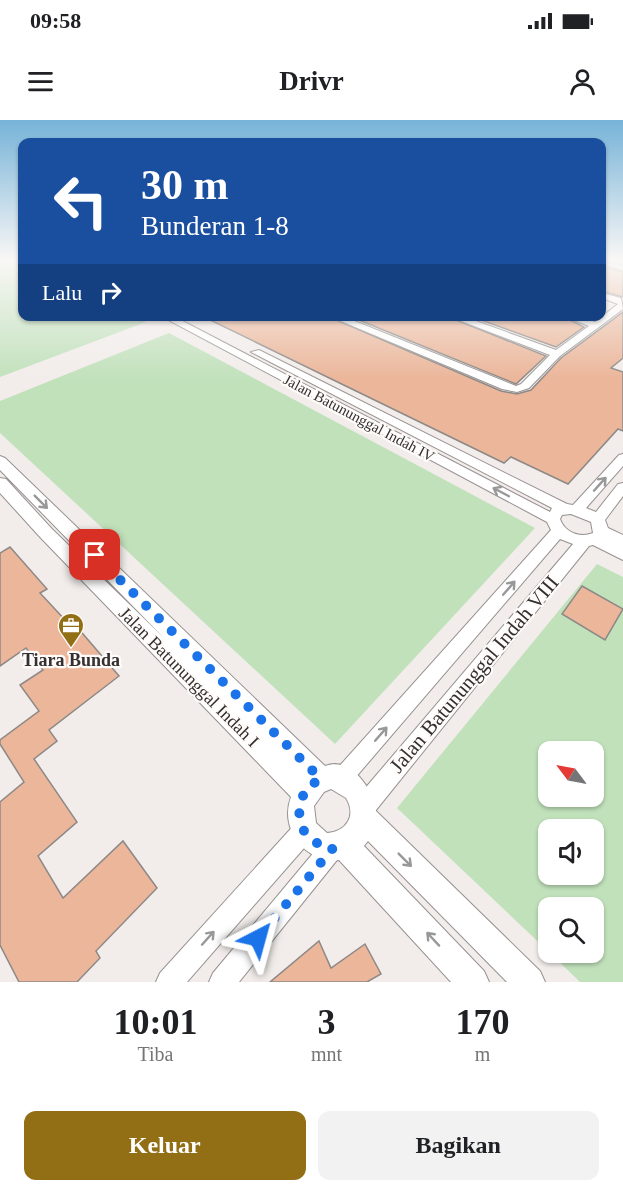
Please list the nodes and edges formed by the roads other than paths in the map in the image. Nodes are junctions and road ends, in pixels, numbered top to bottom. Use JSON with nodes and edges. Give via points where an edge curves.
{"nodes":[{"id":1,"x":623,"y":305,"type":"edge"},
{"id":2,"x":606,"y":317,"type":"edge"},
{"id":3,"x":182,"y":321,"type":"edge"},
{"id":4,"x":183,"y":321,"type":"edge"},
{"id":5,"x":345,"y":321,"type":"edge"},
{"id":6,"x":466,"y":321,"type":"edge"},
{"id":7,"x":583,"y":321,"type":"edge"},
{"id":8,"x":601,"y":321,"type":"edge"},
{"id":9,"x":595,"y":325,"type":"junction"},
{"id":10,"x":557,"y":354,"type":"junction"},
{"id":11,"x":313,"y":381,"type":"junction"},
{"id":12,"x":300,"y":387,"type":"junction"},
{"id":13,"x":623,"y":458,"type":"edge"},
{"id":14,"x":0,"y":461,"type":"edge"},
{"id":15,"x":0,"y":483,"type":"edge"},
{"id":16,"x":623,"y":488,"type":"edge"},
{"id":17,"x":571,"y":509,"type":"junction"},
{"id":18,"x":556,"y":525,"type":"junction"},
{"id":19,"x":594,"y":533,"type":"junction"},
{"id":20,"x":623,"y":542,"type":"edge"},
{"id":21,"x":623,"y":554,"type":"edge"},
{"id":22,"x":322,"y":783,"type":"junction"},
{"id":23,"x":364,"y":813,"type":"junction"},
{"id":24,"x":304,"y":831,"type":"junction"},
{"id":25,"x":339,"y":846,"type":"junction"},
{"id":26,"x":169,"y":982,"type":"edge"},
{"id":27,"x":222,"y":982,"type":"edge"},
{"id":28,"x":473,"y":982,"type":"edge"},
{"id":29,"x":529,"y":982,"type":"edge"}],
"edges":[{"from":1,"to":2,"type":"street"},
{"from":3,"to":12,"type":"street","name":"Jalan Batununggal Indah IV"},
{"from":4,"to":11,"type":"street","name":"Jalan Batununggal Indah IV"},
{"from":5,"to":10,"type":"street","via":[[517,389],[525,386]]},
{"from":6,"to":10,"type":"street"},
{"from":7,"to":9,"type":"street"},
{"from":8,"to":9,"type":"street"},
{"from":9,"to":10,"type":"street"},
{"from":11,"to":12,"type":"street"},
{"from":11,"to":17,"type":"street","name":"Jalan Batununggal Indah IV"},
{"from":18,"to":12,"type":"street","name":"Jalan Batununggal Indah IV","one_way":true},
{"from":17,"to":13,"type":"street","one_way":true},
{"from":14,"to":22,"type":"street","name":"Jalan Batununggal Indah I","one_way":true},
{"from":15,"to":22,"type":"street","name":"Jalan Batununggal Indah I","via":[[46,533]]},
{"from":16,"to":19,"type":"street","name":"Jalan Batununggal Indah VIII"},
{"from":17,"to":18,"type":"street","name":"Jalan Batununggal Indah VIII","via":[[557,513]]},
{"from":17,"to":19,"type":"street","name":"Jalan Batununggal Indah IV"},
{"from":18,"to":19,"type":"street","name":"Jalan Batununggal Indah IV","via":[[570,538]]},
{"from":22,"to":18,"type":"street","name":"Jalan Batununggal Indah VIII","one_way":true},
{"from":19,"to":20,"type":"street"},
{"from":19,"to":21,"type":"street"},
{"from":19,"to":23,"type":"street","name":"Jalan Batununggal Indah VIII"},
{"from":22,"to":23,"type":"street","via":[[356,789]]},
{"from":22,"to":24,"type":"street","via":[[299,812]]},
{"from":23,"to":25,"type":"street","via":[[357,834]]},
{"from":23,"to":29,"type":"street","one_way":true},
{"from":24,"to":25,"type":"street","via":[[317,843]]},
{"from":26,"to":24,"type":"street","one_way":true},
{"from":25,"to":27,"type":"street"},
{"from":28,"to":25,"type":"street","one_way":true}]}
